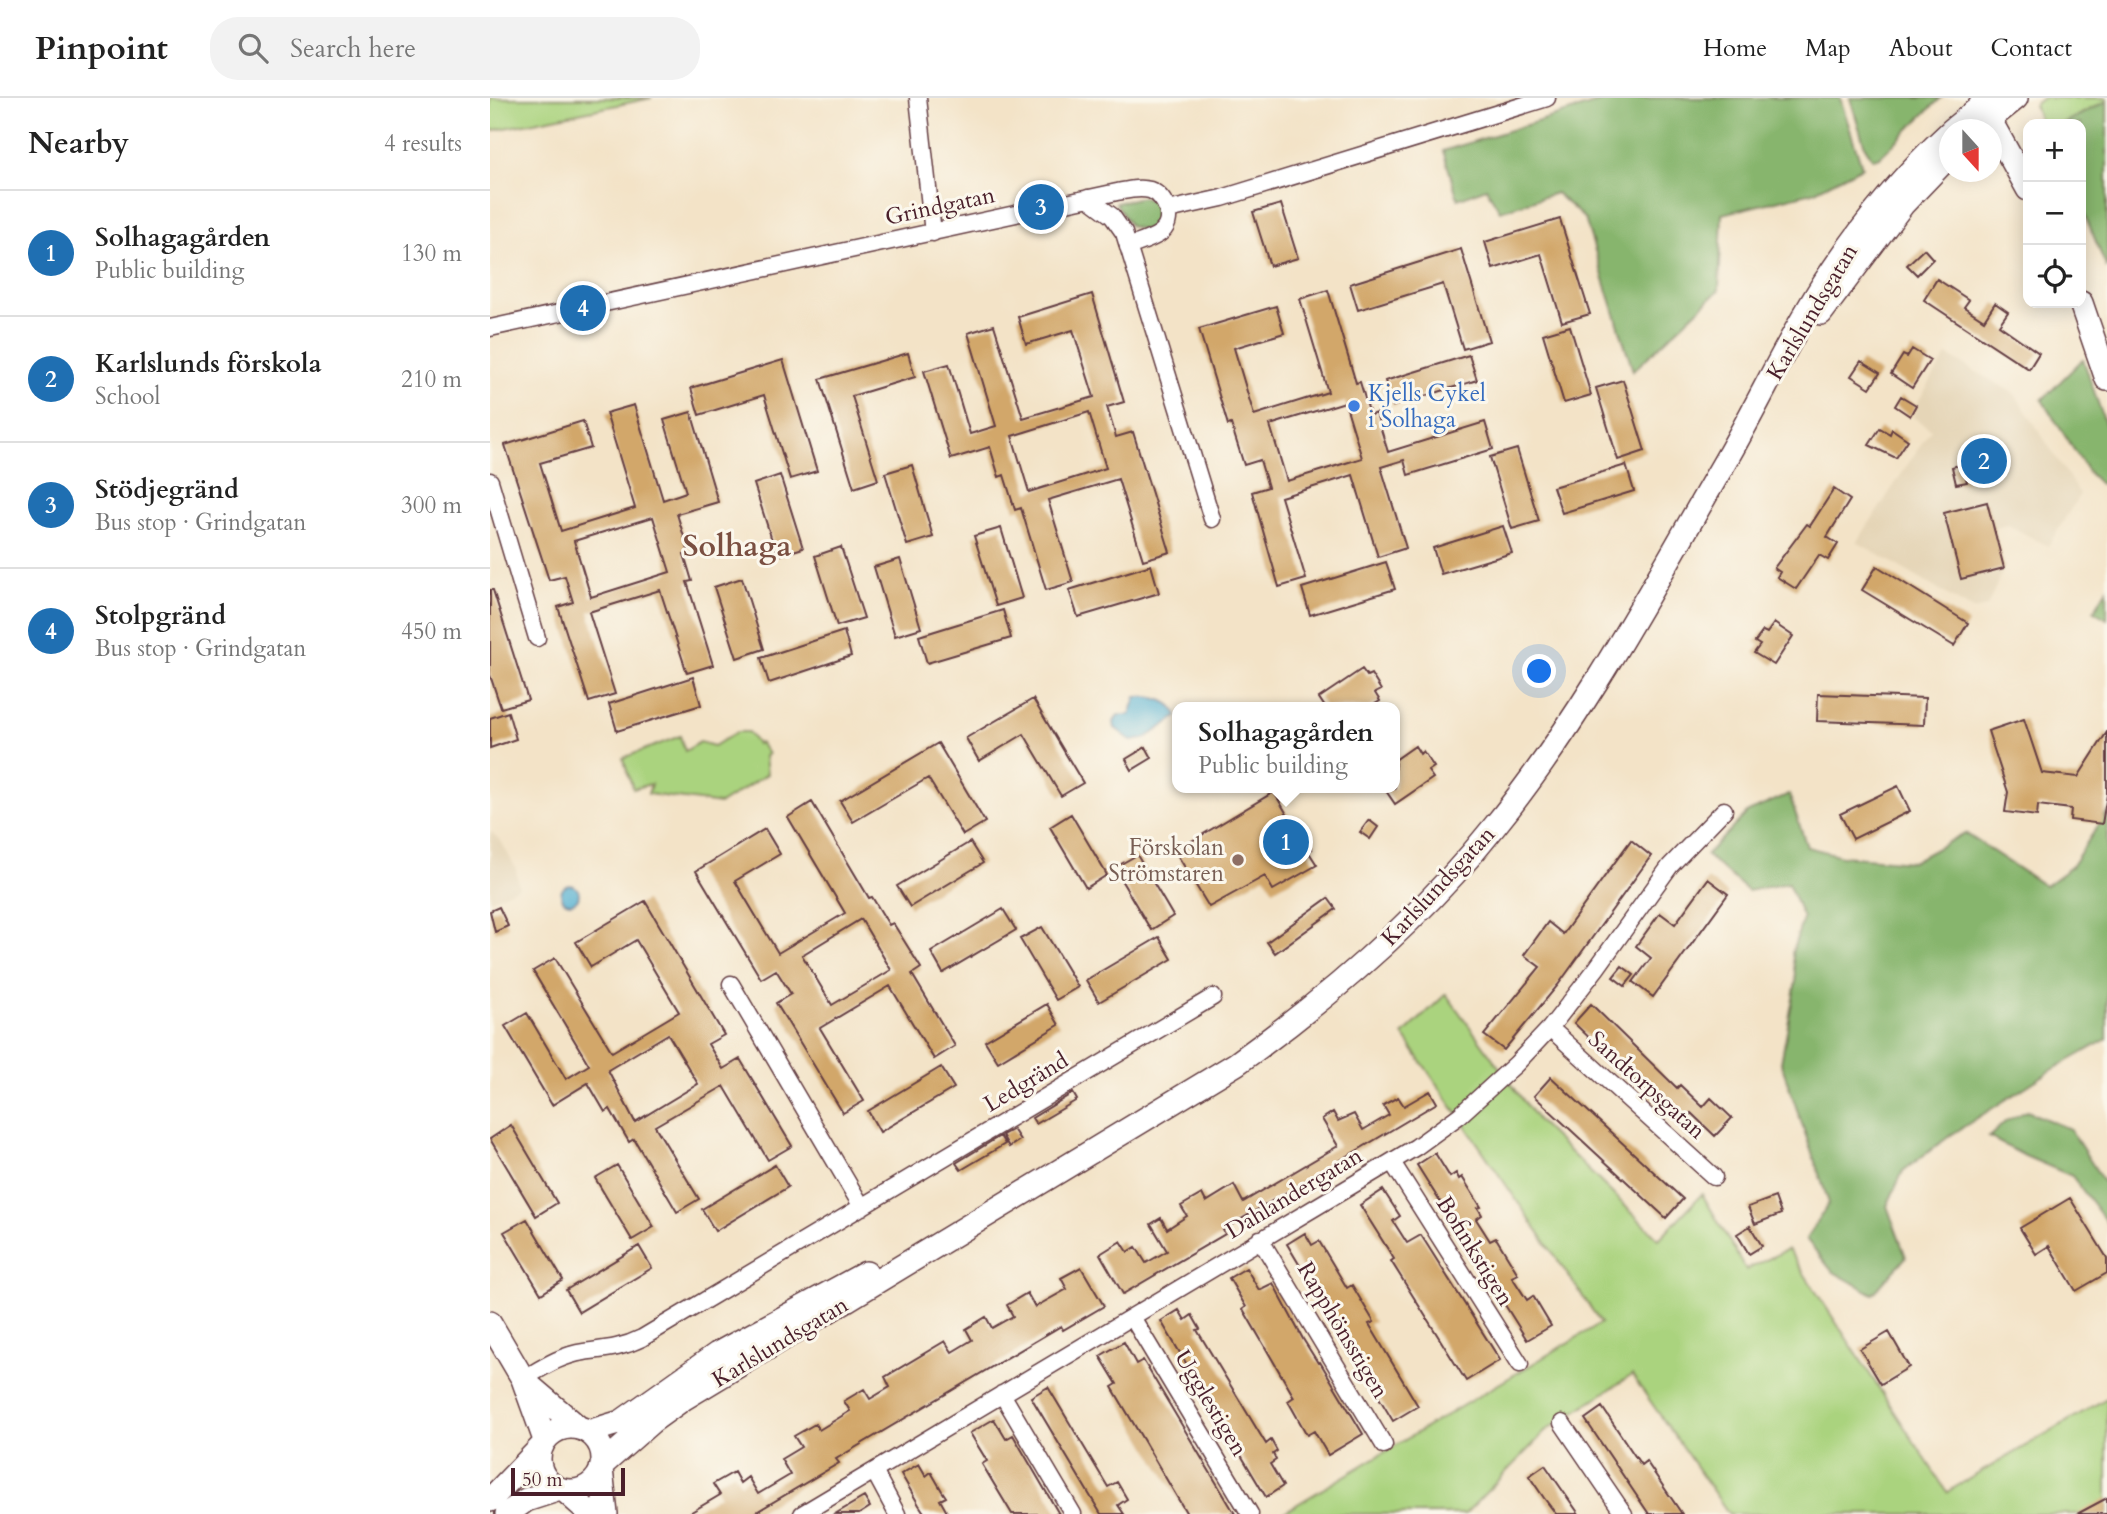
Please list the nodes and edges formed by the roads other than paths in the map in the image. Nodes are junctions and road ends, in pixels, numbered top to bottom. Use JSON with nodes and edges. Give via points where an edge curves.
{"nodes":[{"id":1,"x":918,"y":98,"type":"edge"},
{"id":2,"x":1547,"y":98,"type":"edge"},
{"id":3,"x":2016,"y":98,"type":"edge"},
{"id":4,"x":1983,"y":110,"type":"edge"},
{"id":5,"x":1939,"y":143,"type":"edge"},
{"id":6,"x":1939,"y":167,"type":"edge"},
{"id":7,"x":2024,"y":182,"type":"edge"},
{"id":8,"x":1088,"y":198,"type":"junction"},
{"id":9,"x":1168,"y":210,"type":"junction"},
{"id":10,"x":933,"y":233,"type":"junction"},
{"id":11,"x":1128,"y":247,"type":"junction"},
{"id":12,"x":2083,"y":308,"type":"edge"},
{"id":13,"x":490,"y":328,"type":"edge"},
{"id":14,"x":2107,"y":379,"type":"edge"},
{"id":15,"x":1761,"y":399,"type":"junction"},
{"id":16,"x":490,"y":481,"type":"edge"},
{"id":17,"x":1212,"y":519,"type":"dead end"},
{"id":18,"x":537,"y":638,"type":"dead end"},
{"id":19,"x":1724,"y":810,"type":"dead end"},
{"id":20,"x":731,"y":984,"type":"dead end"},
{"id":21,"x":1213,"y":997,"type":"dead end"},
{"id":22,"x":1549,"y":1028,"type":"junction"},
{"id":23,"x":1392,"y":1162,"type":"junction"},
{"id":24,"x":1714,"y":1177,"type":"dead end"},
{"id":25,"x":862,"y":1207,"type":"junction"},
{"id":26,"x":964,"y":1227,"type":"junction"},
{"id":27,"x":1260,"y":1239,"type":"junction"},
{"id":28,"x":1132,"y":1317,"type":"junction"},
{"id":29,"x":490,"y":1324,"type":"edge"},
{"id":30,"x":1520,"y":1364,"type":"dead end"},
{"id":31,"x":523,"y":1380,"type":"junction"},
{"id":32,"x":1002,"y":1394,"type":"junction"},
{"id":33,"x":1562,"y":1423,"type":"dead end"},
{"id":34,"x":583,"y":1430,"type":"junction"},
{"id":35,"x":543,"y":1443,"type":"junction"},
{"id":36,"x":1384,"y":1445,"type":"dead end"},
{"id":37,"x":602,"y":1467,"type":"junction"},
{"id":38,"x":874,"y":1471,"type":"junction"},
{"id":39,"x":562,"y":1490,"type":"junction"},
{"id":40,"x":490,"y":1500,"type":"edge"},
{"id":41,"x":506,"y":1514,"type":"edge"},
{"id":42,"x":591,"y":1514,"type":"edge"},
{"id":43,"x":606,"y":1514,"type":"edge"},
{"id":44,"x":802,"y":1514,"type":"edge"},
{"id":45,"x":897,"y":1514,"type":"edge"},
{"id":46,"x":1073,"y":1514,"type":"edge"},
{"id":47,"x":1250,"y":1514,"type":"edge"},
{"id":48,"x":1624,"y":1514,"type":"edge"}],
"edges":[{"from":1,"to":10,"type":"street"},
{"from":2,"to":9,"type":"street","via":[[1222,198]]},
{"from":3,"to":4,"type":"main road","name":"Karlslundsgatan"},
{"from":4,"to":7,"type":"main road"},
{"from":5,"to":15,"type":"main road","name":"Karlslundsgatan","via":[[1846,250]]},
{"from":6,"to":15,"type":"main road","name":"Karlslundsgatan","via":[[1903,204]]},
{"from":8,"to":9,"type":"street","name":"Grindgatan","via":[[1139,189],[1152,191]]},
{"from":8,"to":10,"type":"street","name":"Grindgatan"},
{"from":8,"to":11,"type":"street","via":[[1117,222]]},
{"from":9,"to":11,"type":"street","via":[[1165,228],[1159,234]]},
{"from":10,"to":13,"type":"street","name":"Grindgatan"},
{"from":11,"to":17,"type":"street"},
{"from":12,"to":14,"type":"main road"},
{"from":15,"to":26,"type":"main road","name":"Karlslundsgatan","via":[[1602,673],[1543,764],[1492,830],[1417,913],[1349,976],[1236,1064]]},
{"from":16,"to":18,"type":"street"},
{"from":19,"to":22,"type":"street","name":"Dahlandergatan","via":[[1670,866]]},
{"from":20,"to":25,"type":"street"},
{"from":21,"to":25,"type":"street","name":"Ledgränd"},
{"from":22,"to":23,"type":"street","name":"Dahlandergatan","via":[[1460,1115]]},
{"from":22,"to":24,"type":"street","name":"Sandtorpsgatan"},
{"from":23,"to":27,"type":"street","name":"Dahlandergatan"},
{"from":23,"to":30,"type":"street","name":"Bofinkstigen"},
{"from":25,"to":31,"type":"street","name":"Ledgränd","via":[[642,1338],[618,1349],[556,1360]]},
{"from":26,"to":34,"type":"main road","name":"Karlslundsgatan","via":[[754,1333],[621,1422]]},
{"from":26,"to":37,"type":"main road","name":"Karlslundsgatan","via":[[683,1399],[650,1422]]},
{"from":27,"to":28,"type":"street","name":"Dahlandergatan"},
{"from":27,"to":36,"type":"street","name":"Rapphönsstigen"},
{"from":28,"to":32,"type":"street","name":"Dahlandergatan"},
{"from":28,"to":47,"type":"street","name":"Ugglestigen"},
{"from":29,"to":31,"type":"main road"},
{"from":31,"to":34,"type":"main road"},
{"from":31,"to":35,"type":"main road"},
{"from":32,"to":38,"type":"street","name":"Dahlandergatan"},
{"from":32,"to":46,"type":"street"},
{"from":33,"to":48,"type":"street"},
{"from":34,"to":35,"type":"main road","via":[[556,1431]]},
{"from":34,"to":37,"type":"main road","via":[[600,1446]]},
{"from":35,"to":39,"type":"main road","via":[[541,1472]]},
{"from":35,"to":40,"type":"main road"},
{"from":37,"to":39,"type":"main road","via":[[585,1488]]},
{"from":37,"to":43,"type":"main road"},
{"from":38,"to":44,"type":"street","name":"Dahlandergatan"},
{"from":38,"to":45,"type":"street"},
{"from":39,"to":41,"type":"main road","via":[[526,1500]]},
{"from":39,"to":42,"type":"main road"}]}
